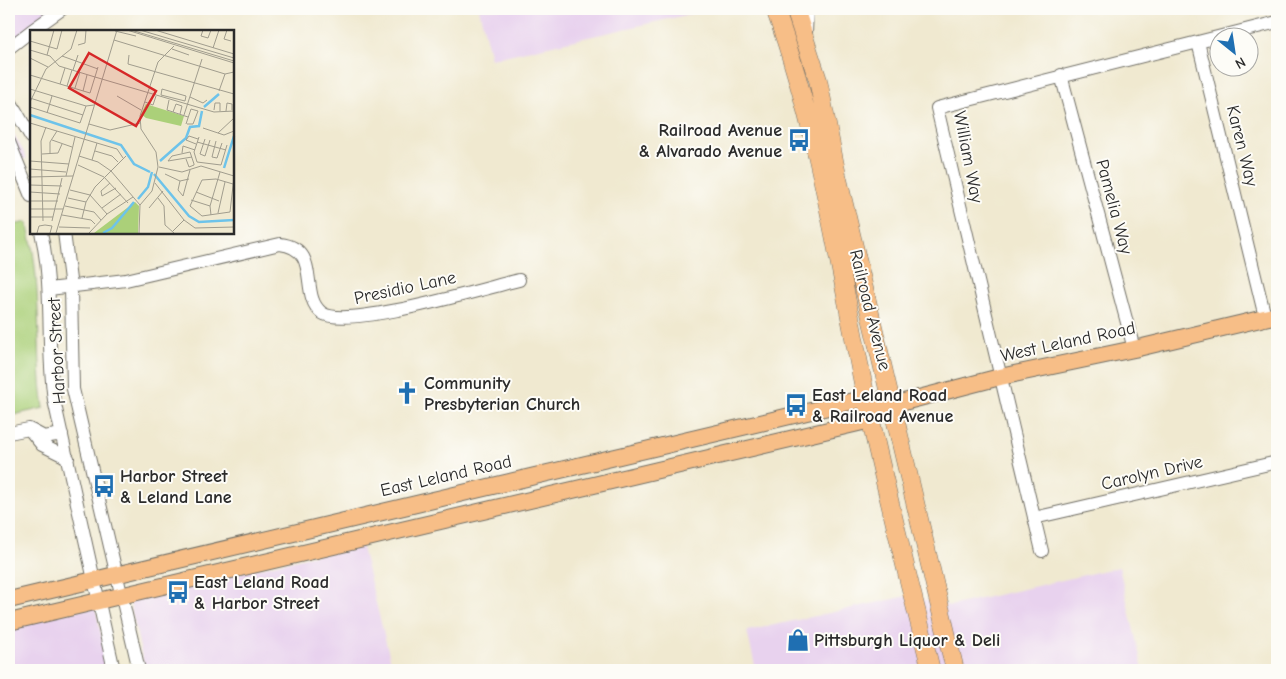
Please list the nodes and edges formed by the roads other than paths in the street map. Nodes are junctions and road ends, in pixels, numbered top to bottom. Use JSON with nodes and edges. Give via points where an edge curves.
{"nodes":[{"id":1,"x":62,"y":9,"type":"edge"},
{"id":2,"x":775,"y":9,"type":"edge"},
{"id":3,"x":795,"y":9,"type":"edge"},
{"id":4,"x":807,"y":9,"type":"edge"},
{"id":5,"x":1277,"y":22,"type":"edge"},
{"id":6,"x":32,"y":30,"type":"edge"},
{"id":7,"x":30,"y":32,"type":"edge"},
{"id":8,"x":806,"y":42,"type":"junction"},
{"id":9,"x":1198,"y":42,"type":"junction"},
{"id":10,"x":9,"y":48,"type":"edge"},
{"id":11,"x":1061,"y":75,"type":"junction"},
{"id":12,"x":9,"y":99,"type":"edge"},
{"id":13,"x":30,"y":135,"type":"edge"},
{"id":14,"x":9,"y":142,"type":"edge"},
{"id":15,"x":30,"y":194,"type":"edge"},
{"id":16,"x":41,"y":234,"type":"edge"},
{"id":17,"x":64,"y":234,"type":"edge"},
{"id":18,"x":519,"y":280,"type":"dead end"},
{"id":19,"x":71,"y":288,"type":"junction"},
{"id":20,"x":49,"y":289,"type":"junction"},
{"id":21,"x":1271,"y":316,"type":"edge"},
{"id":22,"x":1134,"y":349,"type":"junction"},
{"id":23,"x":1000,"y":377,"type":"junction"},
{"id":24,"x":866,"y":398,"type":"junction"},
{"id":25,"x":892,"y":405,"type":"junction"},
{"id":26,"x":871,"y":420,"type":"junction"},
{"id":27,"x":29,"y":429,"type":"junction"},
{"id":28,"x":9,"y":434,"type":"edge"},
{"id":29,"x":62,"y":434,"type":"junction"},
{"id":30,"x":68,"y":458,"type":"junction"},
{"id":31,"x":1277,"y":462,"type":"edge"},
{"id":32,"x":1034,"y":518,"type":"junction"},
{"id":33,"x":1042,"y":551,"type":"dead end"},
{"id":34,"x":117,"y":575,"type":"junction"},
{"id":35,"x":94,"y":580,"type":"junction"},
{"id":36,"x":122,"y":595,"type":"junction"},
{"id":37,"x":9,"y":600,"type":"edge"},
{"id":38,"x":98,"y":601,"type":"junction"},
{"id":39,"x":9,"y":622,"type":"edge"},
{"id":40,"x":114,"y":670,"type":"edge"},
{"id":41,"x":139,"y":670,"type":"edge"},
{"id":42,"x":931,"y":670,"type":"edge"},
{"id":43,"x":955,"y":670,"type":"edge"}],
"edges":[{"from":1,"to":6,"type":"street"},
{"from":2,"to":24,"type":"highway","name":"Railroad Avenue","via":[[810,133],[844,281]]},
{"from":3,"to":8,"type":"highway","name":"Railroad Avenue"},
{"from":4,"to":8,"type":"street"},
{"from":5,"to":9,"type":"street","name":"William Way"},
{"from":7,"to":10,"type":"street"},
{"from":8,"to":25,"type":"highway","name":"Railroad Avenue","via":[[818,80],[837,175]]},
{"from":9,"to":11,"type":"street","name":"William Way"},
{"from":9,"to":21,"type":"street","name":"Karen Way"},
{"from":11,"to":22,"type":"street","name":"Pamelia Way"},
{"from":11,"to":23,"type":"street","name":"William Way","via":[[937,108]]},
{"from":12,"to":13,"type":"street"},
{"from":14,"to":15,"type":"street"},
{"from":16,"to":20,"type":"street","name":"Harbor Street"},
{"from":17,"to":19,"type":"street","name":"Harbor Street"},
{"from":18,"to":19,"type":"street","name":"Presidio Lane","via":[[373,315],[338,318],[326,315],[318,308],[300,252],[292,246],[280,244],[126,280]]},
{"from":19,"to":20,"type":"street","name":"Presidio Lane"},
{"from":19,"to":34,"type":"street","name":"Harbor Street","via":[[74,389]]},
{"from":20,"to":29,"type":"street","name":"Harbor Street","via":[[51,374]]},
{"from":21,"to":22,"type":"main road","name":"West Leland Road"},
{"from":22,"to":23,"type":"main road","name":"West Leland Road"},
{"from":23,"to":25,"type":"main road","name":"West Leland Road"},
{"from":23,"to":32,"type":"street","name":"William Way"},
{"from":24,"to":25,"type":"main road","name":"East Leland Road"},
{"from":24,"to":26,"type":"highway","name":"Railroad Avenue"},
{"from":24,"to":34,"type":"main road","name":"East Leland Road"},
{"from":25,"to":26,"type":"main road","name":"West Leland Road"},
{"from":25,"to":43,"type":"highway","name":"Railroad Avenue"},
{"from":26,"to":36,"type":"main road"},
{"from":26,"to":42,"type":"highway","name":"Railroad Avenue"},
{"from":27,"to":28,"type":"street"},
{"from":27,"to":29,"type":"street","via":[[42,436]]},
{"from":27,"to":30,"type":"street","via":[[42,445]]},
{"from":29,"to":30,"type":"street","name":"Harbor Street"},
{"from":30,"to":35,"type":"street","name":"Harbor Street"},
{"from":31,"to":32,"type":"street","name":"Carolyn Drive"},
{"from":32,"to":33,"type":"street","name":"William Way"},
{"from":34,"to":35,"type":"main road","name":"East Leland Road"},
{"from":34,"to":36,"type":"street","name":"Harbor Street"},
{"from":35,"to":37,"type":"main road","name":"East Leland Road"},
{"from":35,"to":38,"type":"street","name":"Harbor Street"},
{"from":36,"to":38,"type":"main road"},
{"from":36,"to":41,"type":"street","name":"Harbor Street"},
{"from":38,"to":39,"type":"main road"},
{"from":38,"to":40,"type":"street","name":"Harbor Street"}]}
